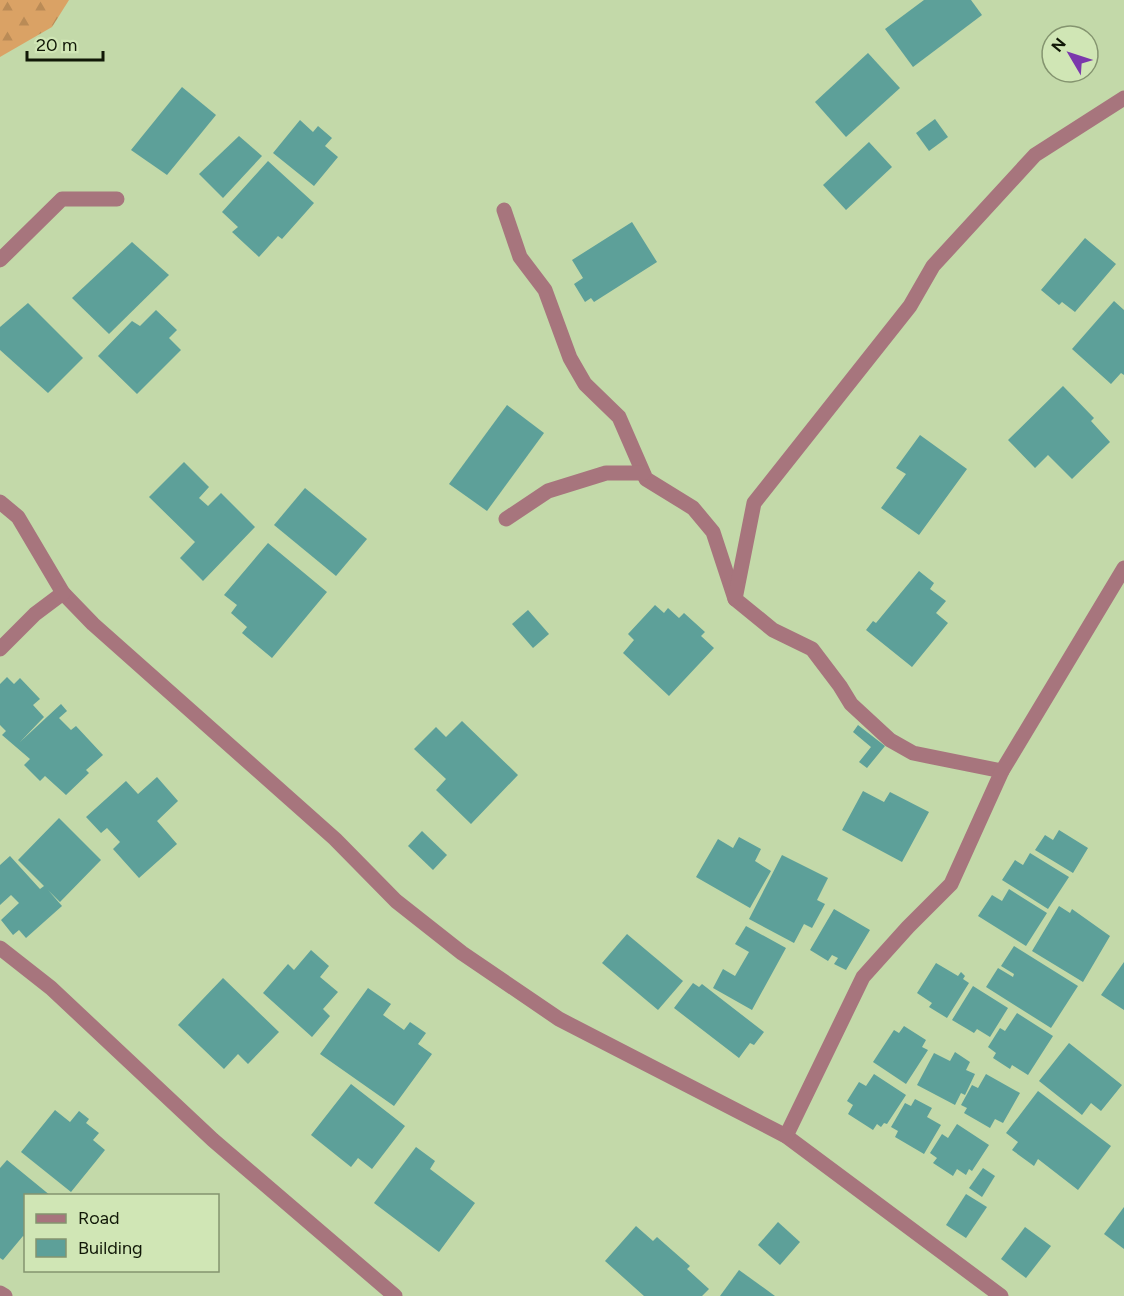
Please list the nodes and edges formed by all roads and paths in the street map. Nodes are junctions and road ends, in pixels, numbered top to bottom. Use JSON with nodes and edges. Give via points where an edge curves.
{"nodes":[{"id":1,"x":1124,"y":98,"type":"edge"},
{"id":2,"x":117,"y":199,"type":"dead end"},
{"id":3,"x":504,"y":210,"type":"dead end"},
{"id":4,"x":0,"y":260,"type":"edge"},
{"id":5,"x":644,"y":473,"type":"junction"},
{"id":6,"x":0,"y":501,"type":"edge"},
{"id":7,"x":506,"y":519,"type":"dead end"},
{"id":8,"x":1124,"y":568,"type":"edge"},
{"id":9,"x":63,"y":593,"type":"junction"},
{"id":10,"x":735,"y":599,"type":"junction"},
{"id":11,"x":0,"y":649,"type":"edge"},
{"id":12,"x":1002,"y":771,"type":"junction"},
{"id":13,"x":0,"y":948,"type":"edge"},
{"id":14,"x":786,"y":1136,"type":"junction"},
{"id":15,"x":0,"y":1293,"type":"edge"},
{"id":16,"x":995,"y":1294,"type":"edge"},
{"id":17,"x":5,"y":1296,"type":"edge"},
{"id":18,"x":394,"y":1296,"type":"edge"}],
"edges":[{"from":1,"to":10,"type":"street","via":[[1035,155],[933,266],[910,306],[754,503]]},
{"from":2,"to":4,"type":"street","via":[[63,199]]},
{"from":3,"to":5,"type":"street","via":[[520,257],[545,290],[570,358],[585,384],[619,417]]},
{"from":5,"to":7,"type":"street","via":[[606,473],[548,491]]},
{"from":5,"to":10,"type":"street","via":[[646,479],[693,508],[713,532]]},
{"from":6,"to":9,"type":"street","via":[[18,517]]},
{"from":8,"to":12,"type":"street"},
{"from":9,"to":11,"type":"street"},
{"from":9,"to":14,"type":"street","via":[[335,839],[396,901],[462,953],[559,1019]]},
{"from":10,"to":12,"type":"street","via":[[773,630],[812,650],[851,704],[890,740],[913,753]]},
{"from":12,"to":14,"type":"street","via":[[951,884],[863,978]]},
{"from":13,"to":18,"type":"street","via":[[51,988],[213,1140]]},
{"from":14,"to":16,"type":"street"},
{"from":15,"to":17,"type":"street"}]}
